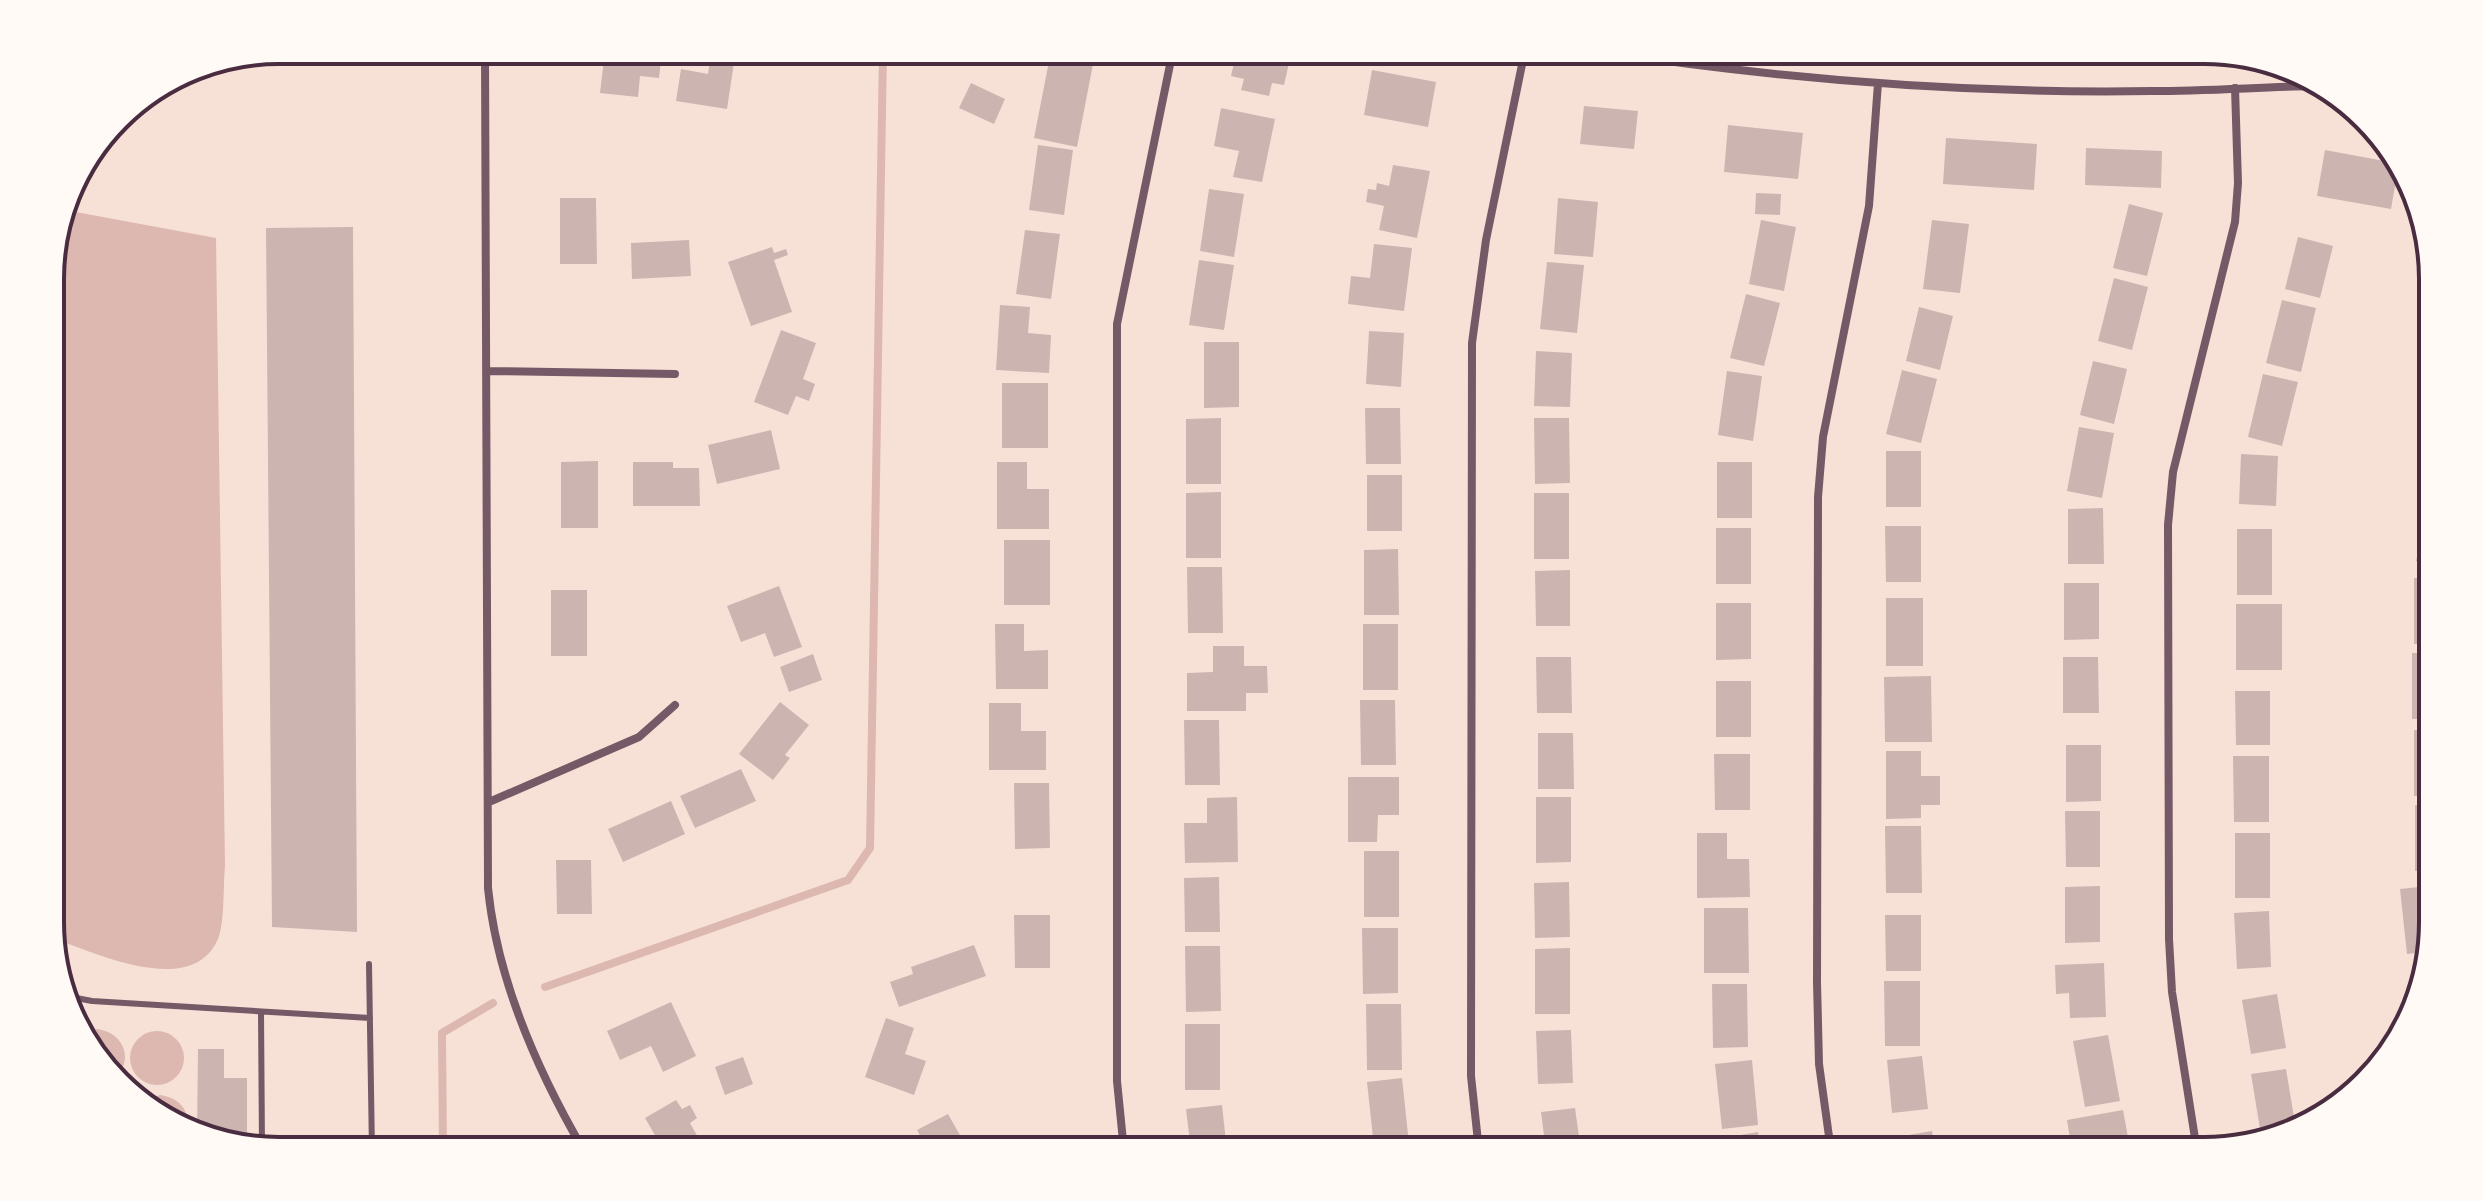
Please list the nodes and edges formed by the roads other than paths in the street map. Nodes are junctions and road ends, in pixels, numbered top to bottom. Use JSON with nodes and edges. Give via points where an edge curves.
{"nodes":[{"id":1,"x":485,"y":64,"type":"edge"},
{"id":2,"x":1170,"y":64,"type":"edge"},
{"id":3,"x":1522,"y":64,"type":"edge"},
{"id":4,"x":1682,"y":64,"type":"edge"},
{"id":5,"x":1878,"y":83,"type":"junction"},
{"id":6,"x":2299,"y":86,"type":"edge"},
{"id":7,"x":2235,"y":88,"type":"junction"},
{"id":8,"x":488,"y":371,"type":"junction"},
{"id":9,"x":675,"y":374,"type":"dead end"},
{"id":10,"x":675,"y":705,"type":"dead end"},
{"id":11,"x":489,"y":802,"type":"junction"},
{"id":12,"x":369,"y":964,"type":"dead end"},
{"id":13,"x":78,"y":998,"type":"edge"},
{"id":14,"x":261,"y":1012,"type":"junction"},
{"id":15,"x":370,"y":1018,"type":"junction"},
{"id":16,"x":262,"y":1137,"type":"edge"},
{"id":17,"x":372,"y":1137,"type":"edge"},
{"id":18,"x":576,"y":1137,"type":"edge"},
{"id":19,"x":1123,"y":1137,"type":"edge"},
{"id":20,"x":1478,"y":1137,"type":"edge"},
{"id":21,"x":1829,"y":1137,"type":"edge"},
{"id":22,"x":2195,"y":1137,"type":"edge"}],
"edges":[{"from":1,"to":8,"type":"street"},
{"from":2,"to":19,"type":"street","via":[[1117,324],[1117,1067]]},
{"from":3,"to":20,"type":"street","via":[[1486,240],[1472,343],[1471,1076]]},
{"from":4,"to":5,"type":"street"},
{"from":5,"to":7,"type":"street","via":[[2056,91]]},
{"from":5,"to":21,"type":"street","via":[[1869,206],[1823,437],[1818,497],[1817,982],[1819,1064]]},
{"from":6,"to":7,"type":"street"},
{"from":7,"to":22,"type":"street","via":[[2235,222],[2173,472],[2168,525],[2169,939]]},
{"from":8,"to":9,"type":"street"},
{"from":8,"to":11,"type":"street"},
{"from":10,"to":11,"type":"street","via":[[639,737]]},
{"from":11,"to":18,"type":"street","via":[[488,888],[500,956],[528,1037]]},
{"from":12,"to":15,"type":"lane"},
{"from":13,"to":14,"type":"lane"},
{"from":14,"to":15,"type":"lane"},
{"from":14,"to":16,"type":"lane"},
{"from":15,"to":17,"type":"lane"}]}
